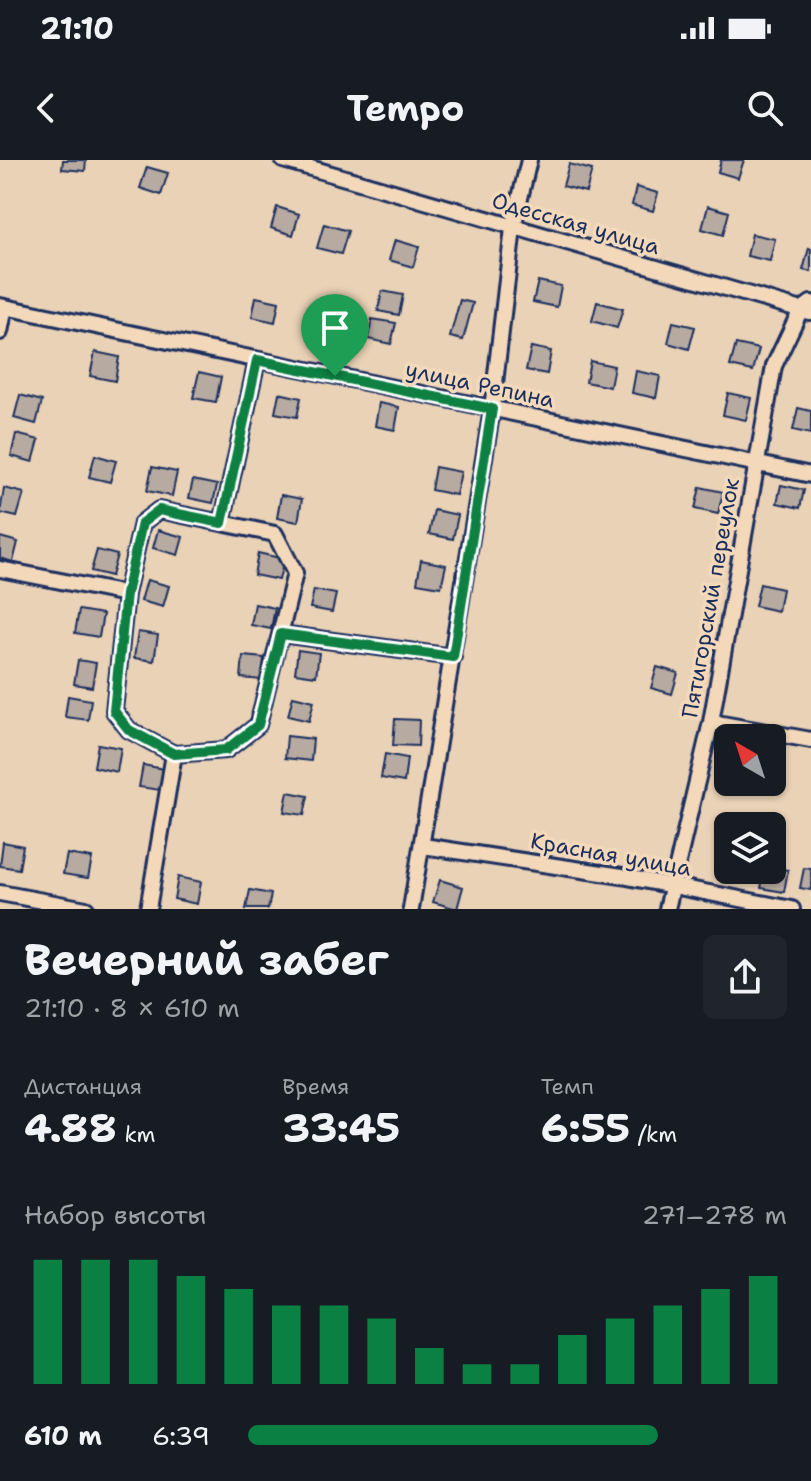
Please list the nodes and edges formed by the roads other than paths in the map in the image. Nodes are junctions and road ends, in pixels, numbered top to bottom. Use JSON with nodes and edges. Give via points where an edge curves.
{"nodes":[{"id":1,"x":283,"y":160,"type":"edge"},
{"id":2,"x":529,"y":160,"type":"edge"},
{"id":3,"x":513,"y":228,"type":"junction"},
{"id":4,"x":2,"y":306,"type":"edge"},
{"id":5,"x":807,"y":309,"type":"edge"},
{"id":6,"x":0,"y":332,"type":"edge"},
{"id":7,"x":257,"y":360,"type":"junction"},
{"id":8,"x":492,"y":409,"type":"junction"},
{"id":9,"x":757,"y":464,"type":"junction"},
{"id":10,"x":811,"y":475,"type":"edge"},
{"id":11,"x":222,"y":523,"type":"junction"},
{"id":12,"x":0,"y":569,"type":"edge"},
{"id":13,"x":126,"y":594,"type":"junction"},
{"id":14,"x":281,"y":634,"type":"junction"},
{"id":15,"x":453,"y":657,"type":"junction"},
{"id":16,"x":711,"y":722,"type":"junction"},
{"id":17,"x":811,"y":740,"type":"edge"},
{"id":18,"x":174,"y":754,"type":"junction"},
{"id":19,"x":423,"y":846,"type":"junction"},
{"id":20,"x":671,"y":886,"type":"junction"},
{"id":21,"x":0,"y":893,"type":"edge"},
{"id":22,"x":86,"y":909,"type":"edge"},
{"id":23,"x":148,"y":909,"type":"edge"},
{"id":24,"x":411,"y":909,"type":"edge"},
{"id":25,"x":667,"y":909,"type":"edge"},
{"id":26,"x":792,"y":909,"type":"edge"}],
"edges":[{"from":1,"to":3,"type":"street","name":"Одесская улица"},
{"from":2,"to":3,"type":"street"},
{"from":3,"to":5,"type":"street","name":"Одесская улица"},
{"from":3,"to":8,"type":"street"},
{"from":4,"to":6,"type":"street"},
{"from":4,"to":7,"type":"street","name":"улица Репина"},
{"from":5,"to":9,"type":"street","name":"Пятигорский переулок","via":[[774,366]]},
{"from":7,"to":8,"type":"street","name":"улица Репина"},
{"from":7,"to":11,"type":"street"},
{"from":8,"to":9,"type":"street","name":"улица Репина"},
{"from":8,"to":15,"type":"street"},
{"from":9,"to":10,"type":"street","name":"улица Репина"},
{"from":9,"to":16,"type":"street","name":"Пятигорский переулок"},
{"from":11,"to":13,"type":"street","via":[[159,510],[142,523]]},
{"from":11,"to":14,"type":"street","via":[[275,534],[295,573]]},
{"from":12,"to":13,"type":"street"},
{"from":13,"to":18,"type":"street","via":[[114,711],[129,730]]},
{"from":14,"to":15,"type":"street"},
{"from":14,"to":18,"type":"street","via":[[258,725],[226,750]]},
{"from":15,"to":19,"type":"street"},
{"from":16,"to":17,"type":"street"},
{"from":16,"to":20,"type":"street","name":"Пятигорский переулок"},
{"from":18,"to":23,"type":"street"},
{"from":19,"to":20,"type":"street","name":"Красная улица"},
{"from":19,"to":24,"type":"street"},
{"from":20,"to":25,"type":"street","name":"Пятигорский переулок"},
{"from":20,"to":26,"type":"street","name":"Красная улица"},
{"from":21,"to":22,"type":"street"}]}
